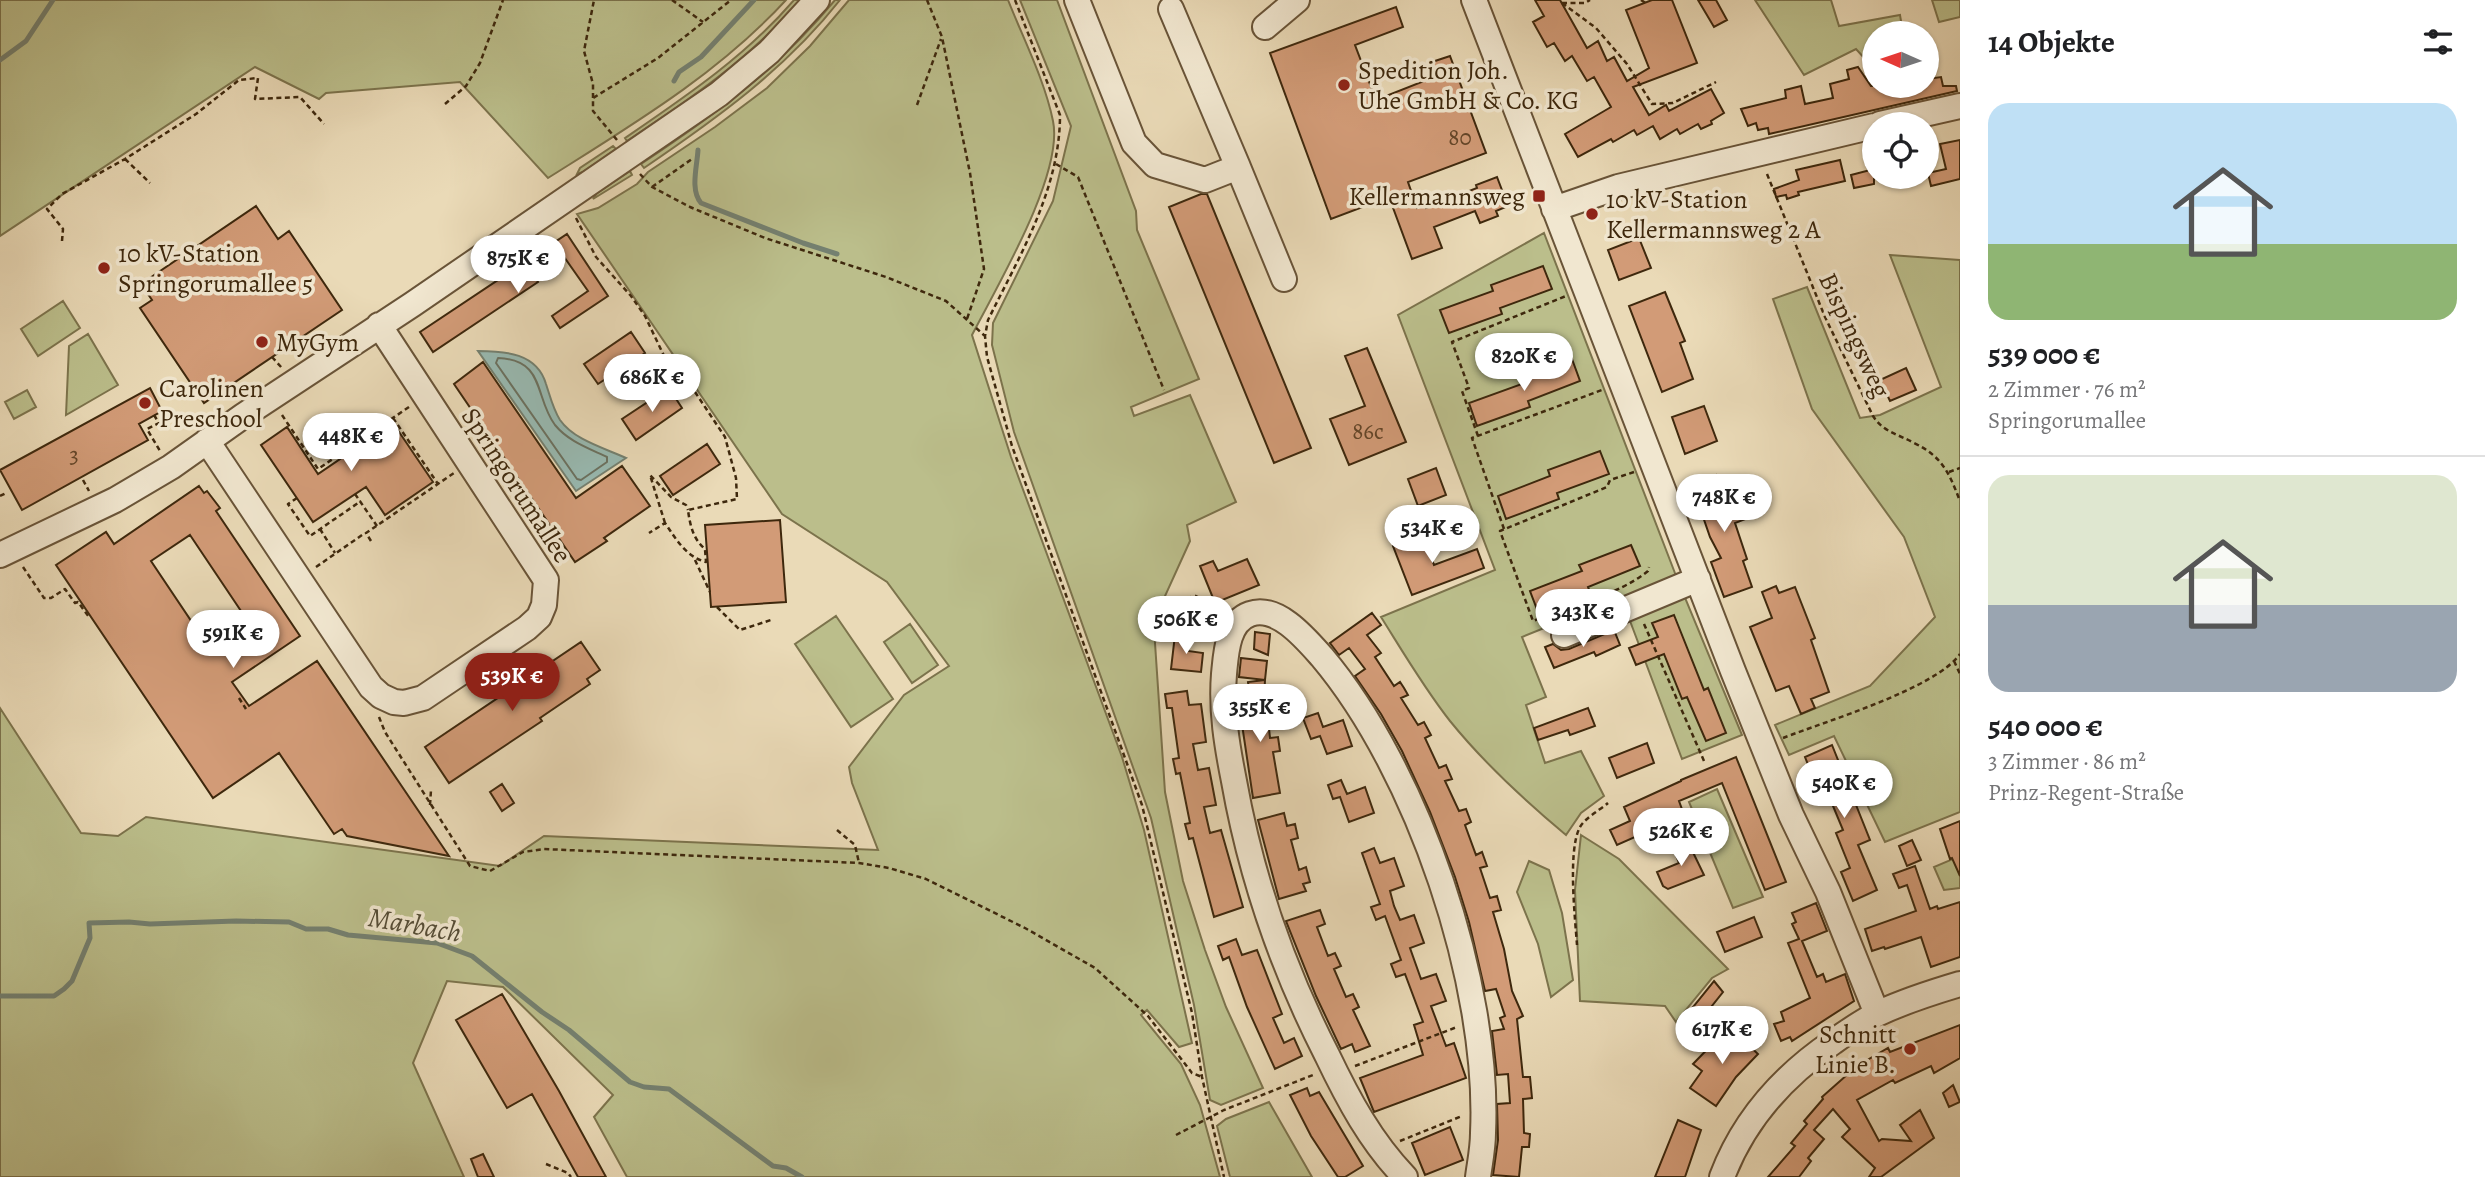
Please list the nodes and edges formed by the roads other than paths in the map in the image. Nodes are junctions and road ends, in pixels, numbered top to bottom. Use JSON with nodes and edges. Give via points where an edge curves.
{"nodes":[{"id":1,"x":817,"y":0,"type":"edge"},
{"id":2,"x":1077,"y":0,"type":"edge"},
{"id":3,"x":1297,"y":0,"type":"edge"},
{"id":4,"x":1474,"y":0,"type":"edge"},
{"id":5,"x":1171,"y":9,"type":"dead end"},
{"id":6,"x":1265,"y":27,"type":"dead end"},
{"id":7,"x":1960,"y":106,"type":"edge"},
{"id":8,"x":1933,"y":112,"type":"edge"},
{"id":9,"x":1862,"y":128,"type":"edge"},
{"id":10,"x":1238,"y":167,"type":"junction"},
{"id":11,"x":1554,"y":209,"type":"junction"},
{"id":12,"x":1284,"y":279,"type":"dead end"},
{"id":13,"x":379,"y":326,"type":"junction"},
{"id":14,"x":207,"y":441,"type":"junction"},
{"id":15,"x":10,"y":559,"type":"edge"},
{"id":16,"x":1698,"y":579,"type":"junction"},
{"id":17,"x":1564,"y":635,"type":"dead end"},
{"id":18,"x":1960,"y":984,"type":"edge"},
{"id":19,"x":1877,"y":1014,"type":"junction"},
{"id":20,"x":1405,"y":1177,"type":"edge"},
{"id":21,"x":1478,"y":1177,"type":"edge"},
{"id":22,"x":1722,"y":1177,"type":"edge"}],
"edges":[{"from":1,"to":13,"type":"street","via":[[745,73]]},
{"from":2,"to":10,"type":"street","via":[[1134,143],[1155,165],[1205,180]]},
{"from":3,"to":6,"type":"street"},
{"from":4,"to":11,"type":"street"},
{"from":5,"to":10,"type":"street"},
{"from":7,"to":8,"type":"street"},
{"from":9,"to":11,"type":"street","via":[[1618,187]]},
{"from":10,"to":12,"type":"street"},
{"from":11,"to":16,"type":"street"},
{"from":13,"to":14,"type":"street"},
{"from":13,"to":14,"type":"street","name":"Springorumallee","via":[[546,580],[539,617],[423,698],[394,702],[371,687]]},
{"from":14,"to":15,"type":"street","via":[[171,467]]},
{"from":16,"to":17,"type":"street"},
{"from":16,"to":19,"type":"street","via":[[1791,815]]},
{"from":18,"to":19,"type":"street"},
{"from":19,"to":22,"type":"street","via":[[1780,1084],[1759,1109]]},
{"from":20,"to":21,"type":"street","via":[[1371,1135],[1311,1024],[1274,934],[1247,844],[1222,695],[1228,645],[1234,628],[1250,614],[1272,614],[1307,640],[1385,751],[1405,791],[1442,888],[1475,1019],[1483,1106]]}]}
